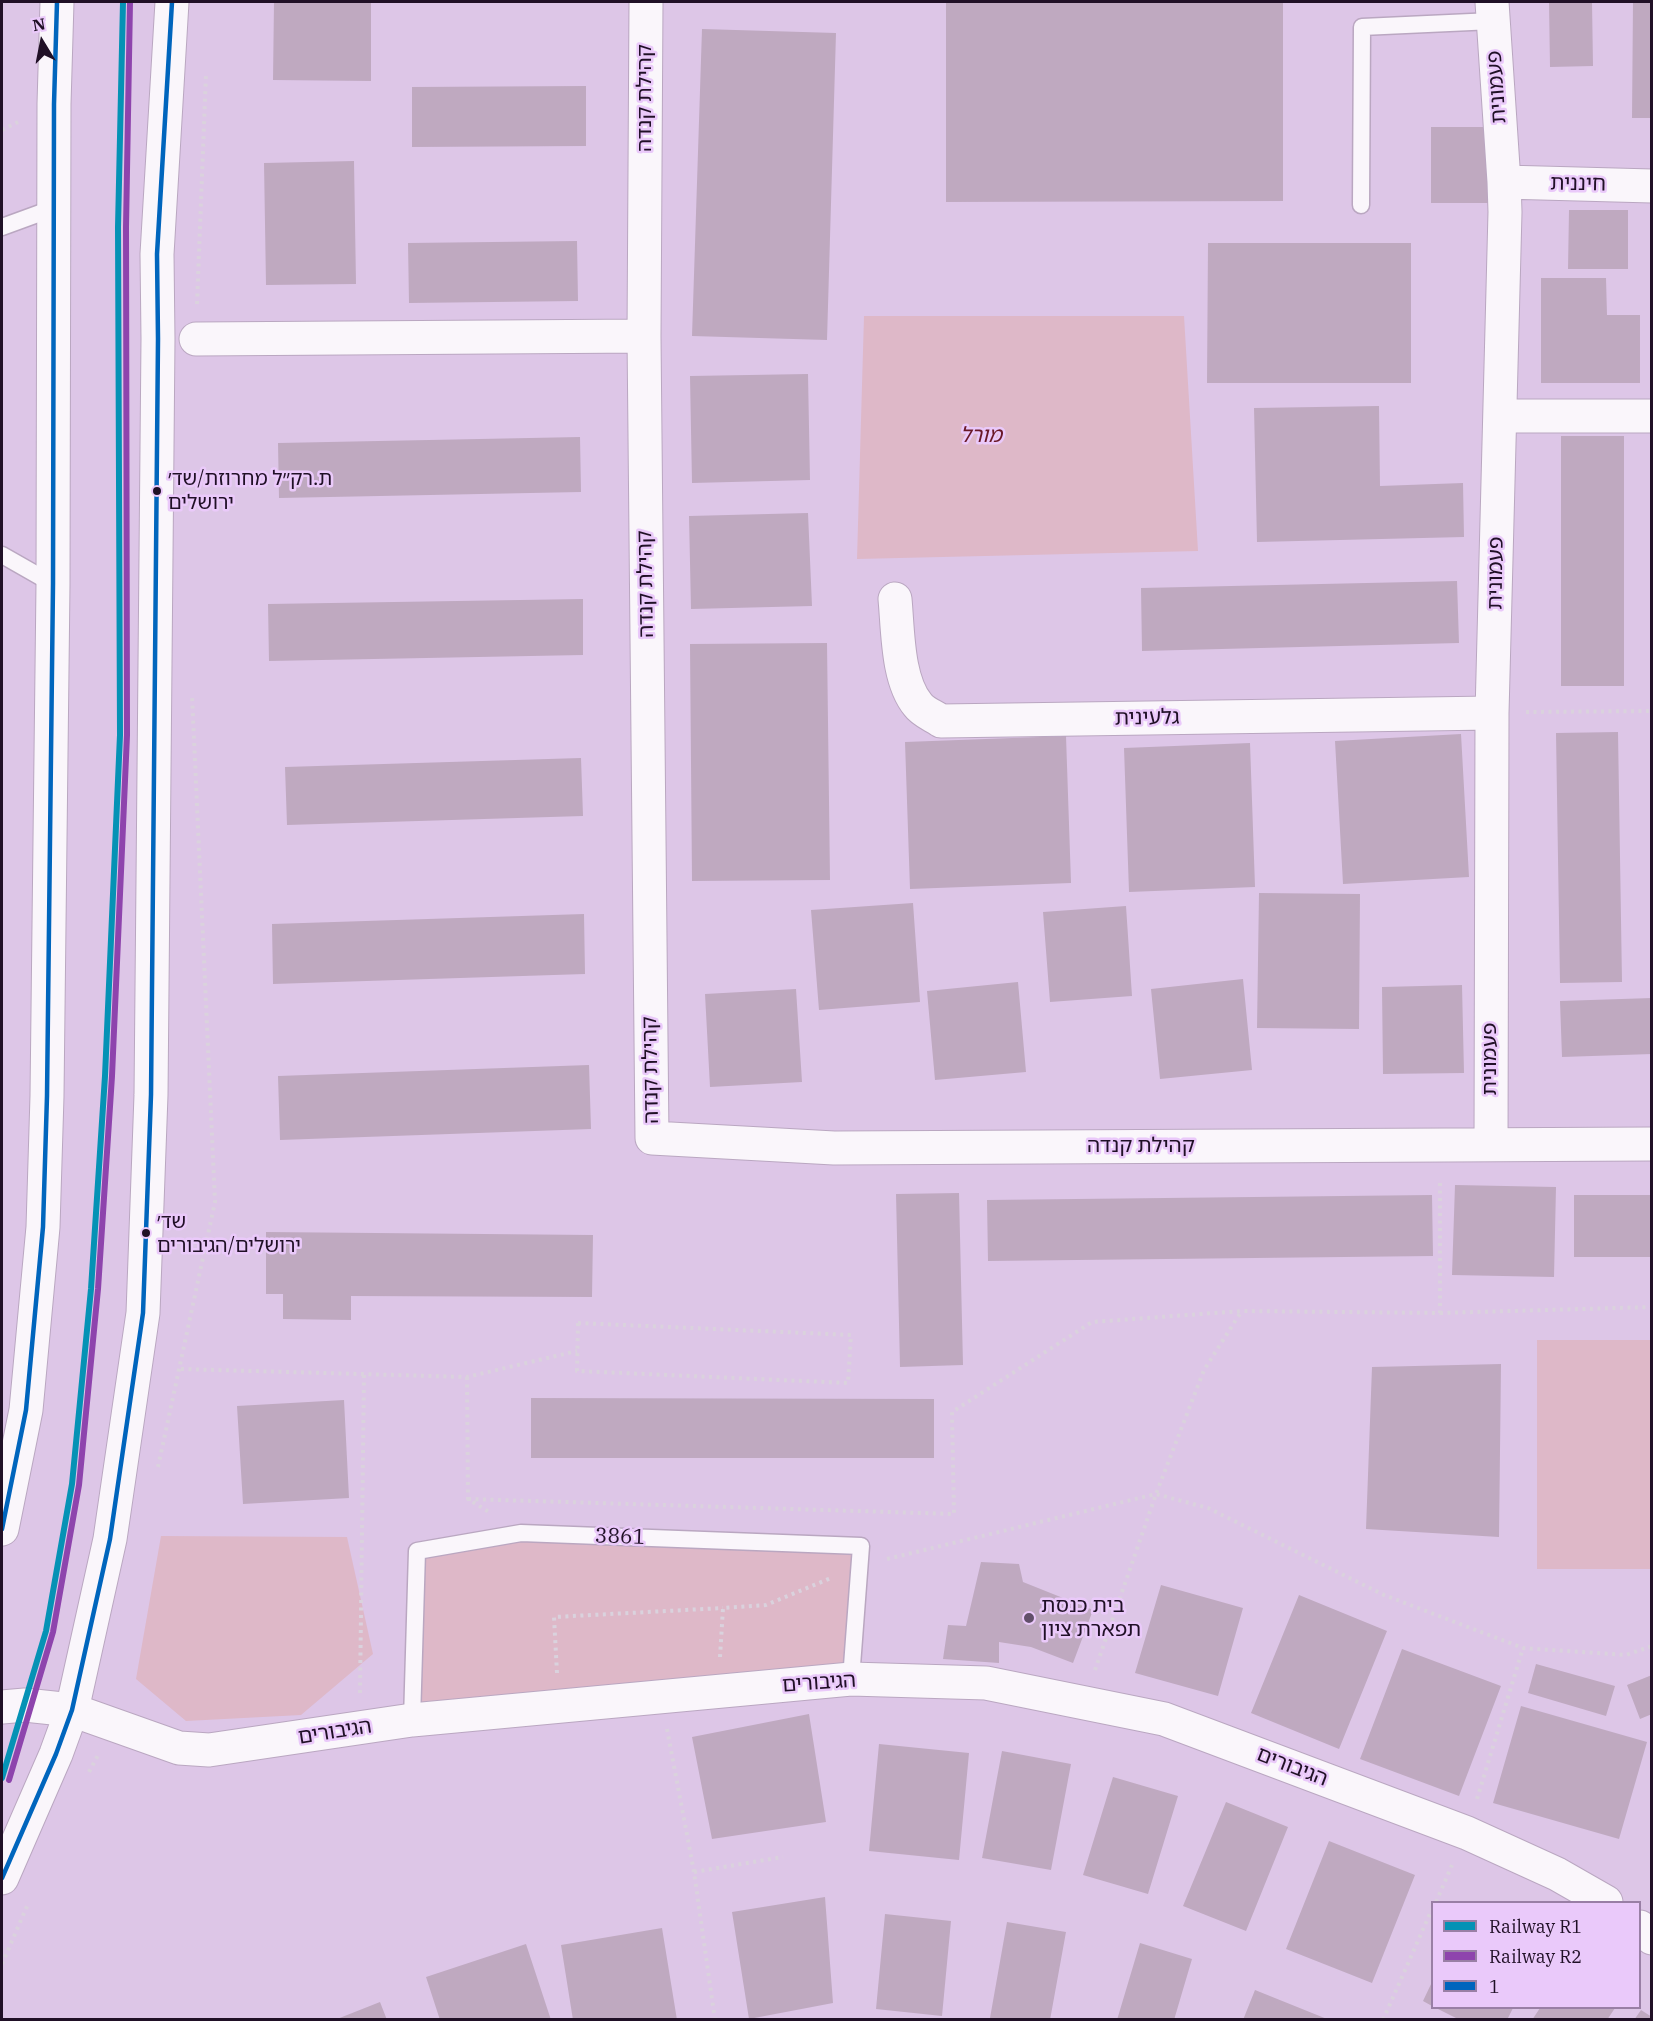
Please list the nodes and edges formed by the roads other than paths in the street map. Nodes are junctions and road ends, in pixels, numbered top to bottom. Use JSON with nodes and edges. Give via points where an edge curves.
{"nodes":[{"id":1,"x":57,"y":2,"type":"edge"},
{"id":2,"x":172,"y":2,"type":"edge"},
{"id":3,"x":646,"y":2,"type":"edge"},
{"id":4,"x":1492,"y":11,"type":"edge"},
{"id":5,"x":1504,"y":182,"type":"junction"},
{"id":6,"x":1652,"y":186,"type":"edge"},
{"id":7,"x":1361,"y":205,"type":"dead end"},
{"id":8,"x":54,"y":208,"type":"junction"},
{"id":9,"x":2,"y":227,"type":"edge"},
{"id":10,"x":644,"y":336,"type":"junction"},
{"id":11,"x":196,"y":339,"type":"dead end"},
{"id":12,"x":1500,"y":416,"type":"junction"},
{"id":13,"x":1652,"y":416,"type":"edge"},
{"id":14,"x":2,"y":555,"type":"edge"},
{"id":15,"x":53,"y":584,"type":"junction"},
{"id":16,"x":895,"y":599,"type":"dead end"},
{"id":17,"x":1492,"y":713,"type":"junction"},
{"id":18,"x":1652,"y":1144,"type":"edge"},
{"id":19,"x":1491,"y":1145,"type":"junction"},
{"id":20,"x":2,"y":1529,"type":"edge"},
{"id":21,"x":850,"y":1679,"type":"junction"},
{"id":22,"x":2,"y":1707,"type":"edge"},
{"id":23,"x":72,"y":1710,"type":"junction"},
{"id":24,"x":412,"y":1720,"type":"junction"},
{"id":25,"x":2,"y":1878,"type":"edge"},
{"id":26,"x":1604,"y":1901,"type":"edge"}],
"edges":[{"from":1,"to":8,"type":"street"},
{"from":2,"to":23,"type":"street","via":[[157,254],[151,1095],[142,1313],[110,1539]]},
{"from":3,"to":10,"type":"street","name":"קהילת קנדה"},
{"from":4,"to":5,"type":"street","name":"פעמונית"},
{"from":4,"to":7,"type":"lane","via":[[1362,27]]},
{"from":5,"to":6,"type":"street","name":"חיננית"},
{"from":5,"to":12,"type":"street","name":"פעמונית"},
{"from":8,"to":9,"type":"lane"},
{"from":8,"to":15,"type":"street"},
{"from":10,"to":11,"type":"street"},
{"from":10,"to":19,"type":"street","name":"קהילת קנדה","via":[[652,1138],[834,1148]]},
{"from":12,"to":13,"type":"street"},
{"from":12,"to":17,"type":"street","name":"פעמונית"},
{"from":14,"to":15,"type":"lane"},
{"from":15,"to":20,"type":"street","via":[[43,1227],[26,1410]]},
{"from":16,"to":17,"type":"street","name":"גלעינית","via":[[909,692],[920,707],[941,721]]},
{"from":17,"to":19,"type":"street","name":"פעמונית"},
{"from":18,"to":19,"type":"street","name":"קהילת קנדה"},
{"from":21,"to":24,"type":"street","name":"הגיבורים"},
{"from":21,"to":24,"type":"lane","name":"3861","via":[[861,1546],[521,1533],[417,1551]]},
{"from":21,"to":26,"type":"street","name":"הגיבורים","via":[[986,1683],[1164,1719],[1467,1833],[1557,1874]]},
{"from":22,"to":23,"type":"street","name":"הגיבורים"},
{"from":23,"to":24,"type":"street","name":"הגיבורים","via":[[180,1748],[209,1750]]},
{"from":23,"to":25,"type":"street"}]}
